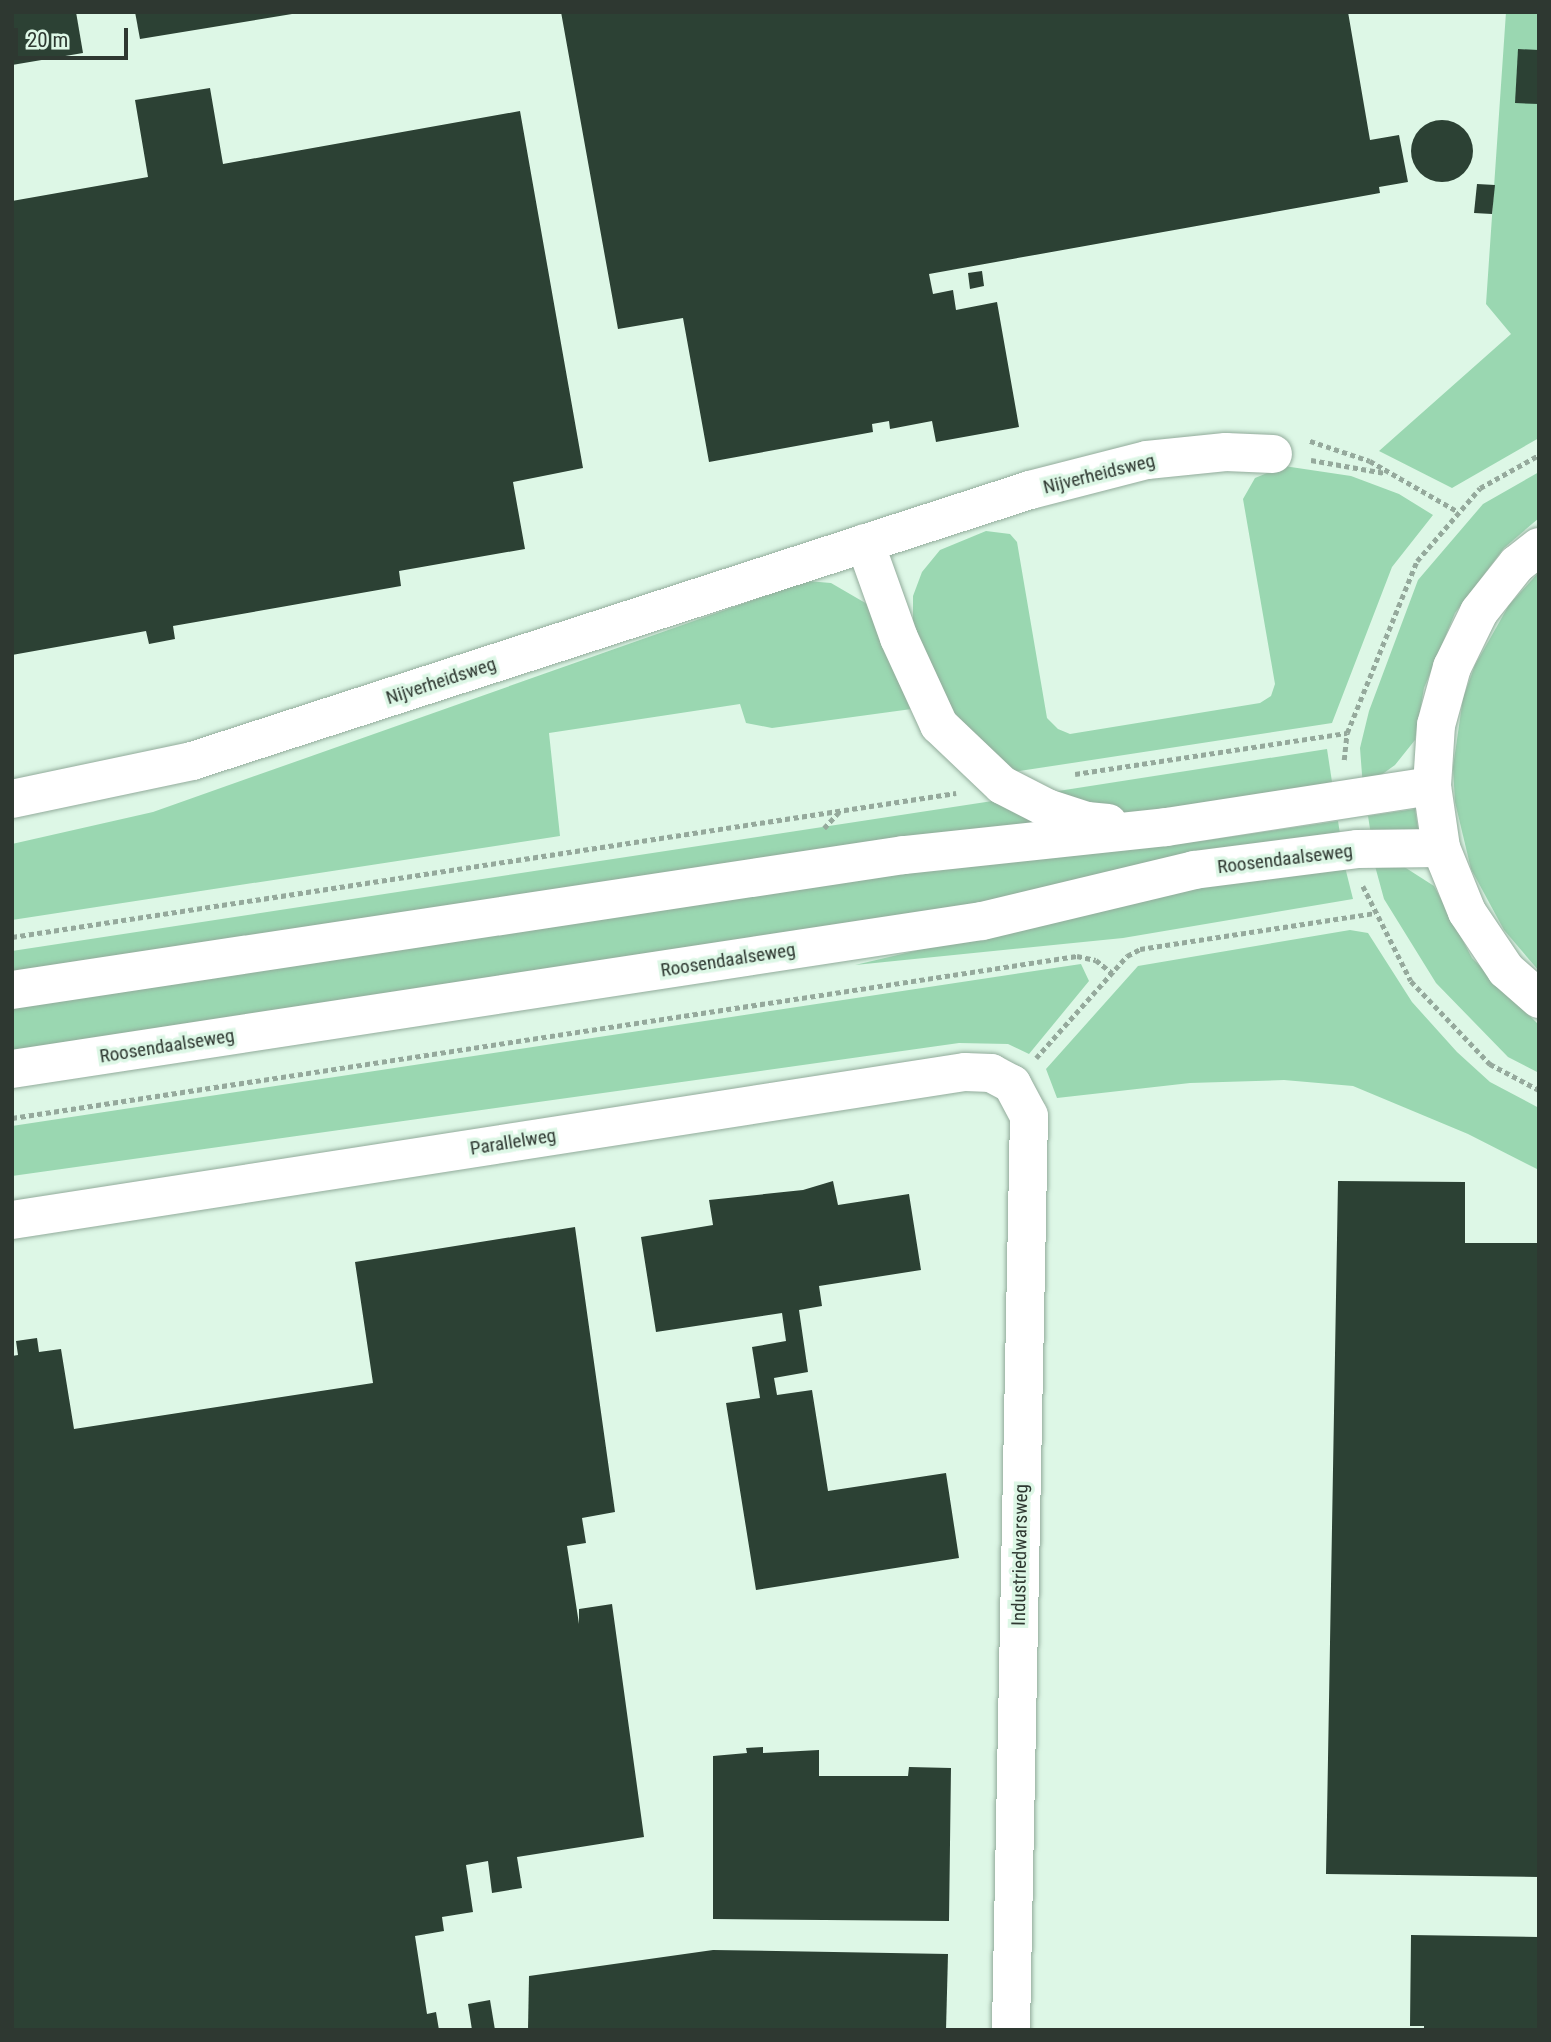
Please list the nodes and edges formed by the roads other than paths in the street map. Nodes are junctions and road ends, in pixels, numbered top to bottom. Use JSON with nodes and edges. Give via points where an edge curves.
{"nodes":[{"id":1,"x":1273,"y":454,"type":"road end"},
{"id":2,"x":865,"y":543,"type":"junction"},
{"id":3,"x":1539,"y":547,"type":"edge"},
{"id":4,"x":1432,"y":786,"type":"junction"},
{"id":5,"x":12,"y":799,"type":"edge"},
{"id":6,"x":1166,"y":827,"type":"junction"},
{"id":7,"x":1441,"y":848,"type":"junction"},
{"id":8,"x":12,"y":990,"type":"edge"},
{"id":9,"x":1539,"y":999,"type":"edge"},
{"id":10,"x":12,"y":1069,"type":"edge"},
{"id":11,"x":1012,"y":1084,"type":"joint"},
{"id":12,"x":12,"y":1220,"type":"edge"},
{"id":13,"x":1011,"y":2030,"type":"edge"}],
"edges":[{"from":1,"to":2,"type":"street","name":"Nijverheidsweg","via":[[1226,452],[1147,460]]},
{"from":2,"to":5,"type":"street","name":"Nijverheidsweg","via":[[192,761]]},
{"from":2,"to":6,"type":"street","via":[[899,638],[939,724],[1002,785],[1087,821]]},
{"from":3,"to":4,"type":"street","via":[[1517,564],[1479,612],[1451,667],[1436,725]]},
{"from":4,"to":6,"type":"street"},
{"from":4,"to":7,"type":"street"},
{"from":6,"to":8,"type":"street","via":[[904,855]]},
{"from":7,"to":9,"type":"street","via":[[1467,912],[1506,970]]},
{"from":7,"to":10,"type":"street","name":"Roosendaalseweg","via":[[1357,849],[1194,870],[982,921]]},
{"from":11,"to":12,"type":"street","name":"Parallelweg","via":[[991,1073],[965,1072]]},
{"from":11,"to":13,"type":"street","name":"Industriedwarsweg","via":[[1029,1116]]}]}
